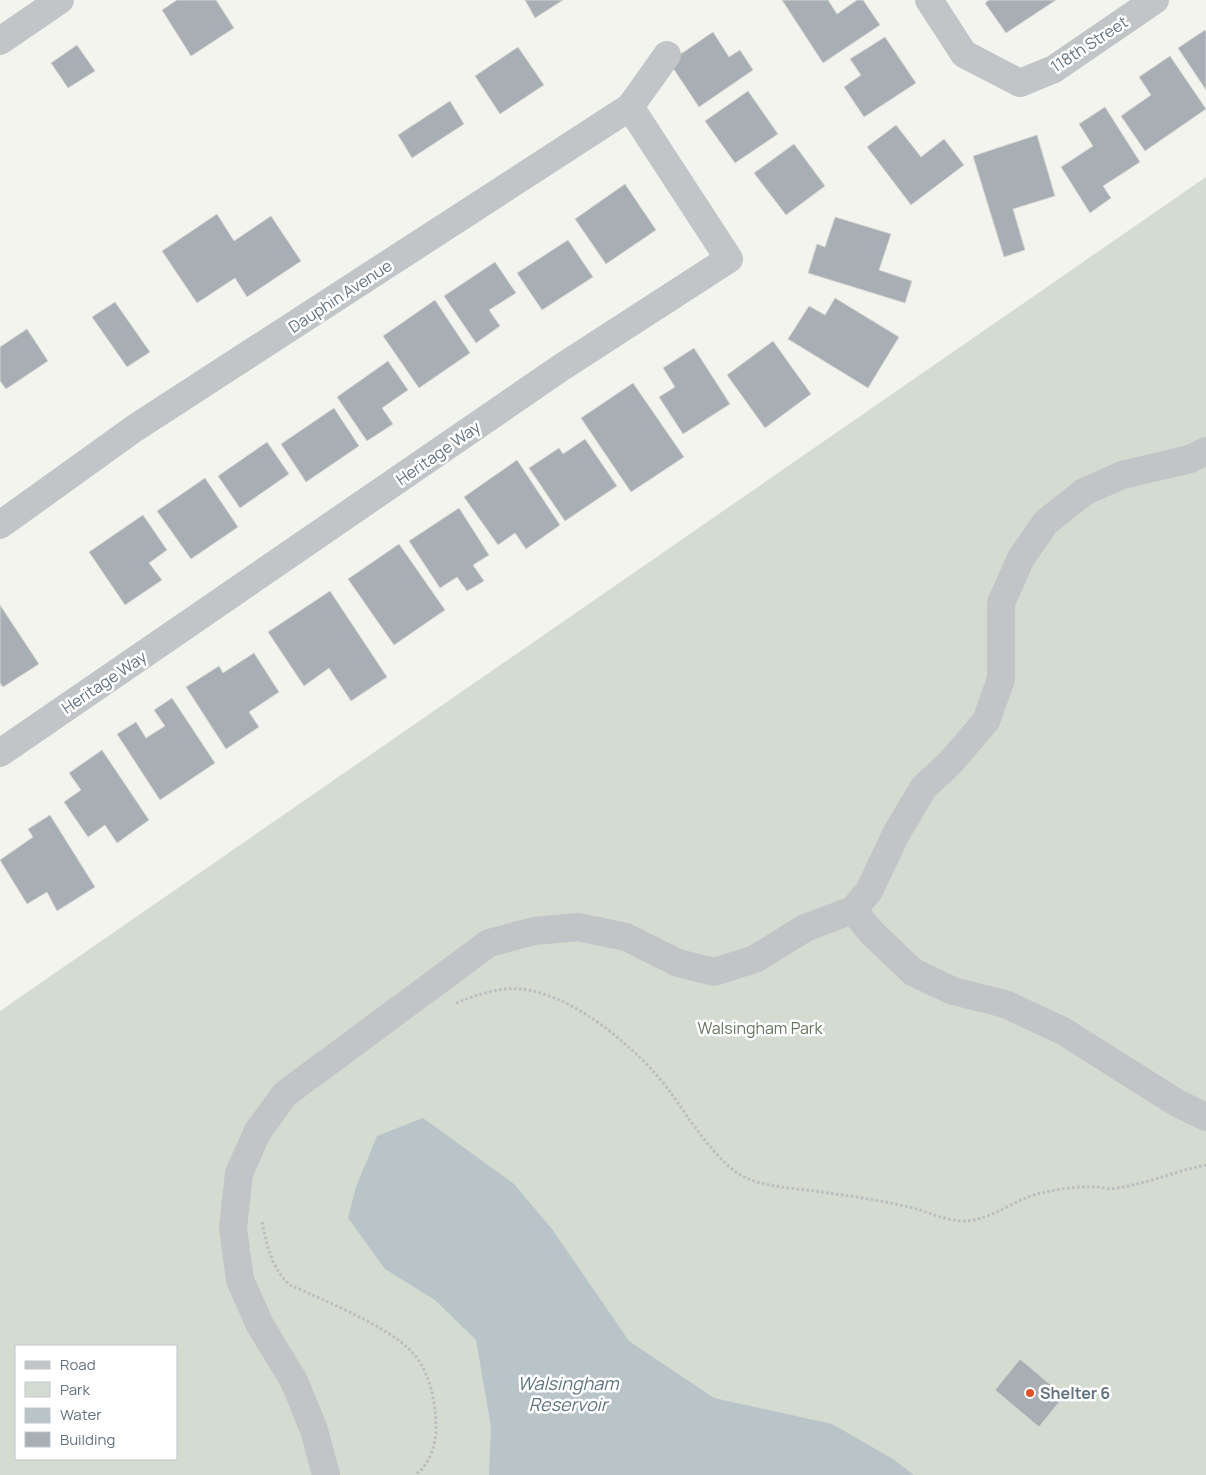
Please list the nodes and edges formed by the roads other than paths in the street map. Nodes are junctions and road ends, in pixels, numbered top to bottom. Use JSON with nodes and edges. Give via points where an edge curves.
{"nodes":[{"id":1,"x":60,"y":0,"type":"edge"},
{"id":2,"x":929,"y":0,"type":"edge"},
{"id":3,"x":1155,"y":0,"type":"edge"},
{"id":4,"x":0,"y":41,"type":"edge"},
{"id":5,"x":667,"y":55,"type":"dead end"},
{"id":6,"x":630,"y":107,"type":"junction"},
{"id":7,"x":1206,"y":451,"type":"edge"},
{"id":8,"x":0,"y":524,"type":"edge"},
{"id":9,"x":0,"y":753,"type":"edge"},
{"id":10,"x":853,"y":910,"type":"junction"},
{"id":11,"x":1206,"y":1117,"type":"edge"},
{"id":12,"x":326,"y":1475,"type":"edge"}],
"edges":[{"from":1,"to":4,"type":"street"},
{"from":2,"to":3,"type":"street","name":"118th Street","via":[[964,54],[1020,83],[1054,69]]},
{"from":5,"to":6,"type":"street","name":"Dauphin Avenue"},
{"from":6,"to":8,"type":"street","name":"Dauphin Avenue","via":[[136,428]]},
{"from":6,"to":9,"type":"street","name":"Heritage Way","via":[[729,259],[562,367]]},
{"from":7,"to":10,"type":"street","via":[[1190,459],[1122,475],[1084,492],[1046,522],[1021,558],[1000,603],[1001,679],[986,721],[950,763],[924,787],[896,834],[869,891]]},
{"from":10,"to":11,"type":"street","via":[[913,972],[953,991],[1005,1004],[1063,1031],[1177,1103]]},
{"from":10,"to":12,"type":"street","via":[[805,928],[755,959],[714,972],[678,963],[626,937],[578,927],[534,931],[488,943],[285,1094],[258,1131],[239,1173],[233,1228],[240,1280],[260,1325],[294,1381],[314,1430]]}]}
